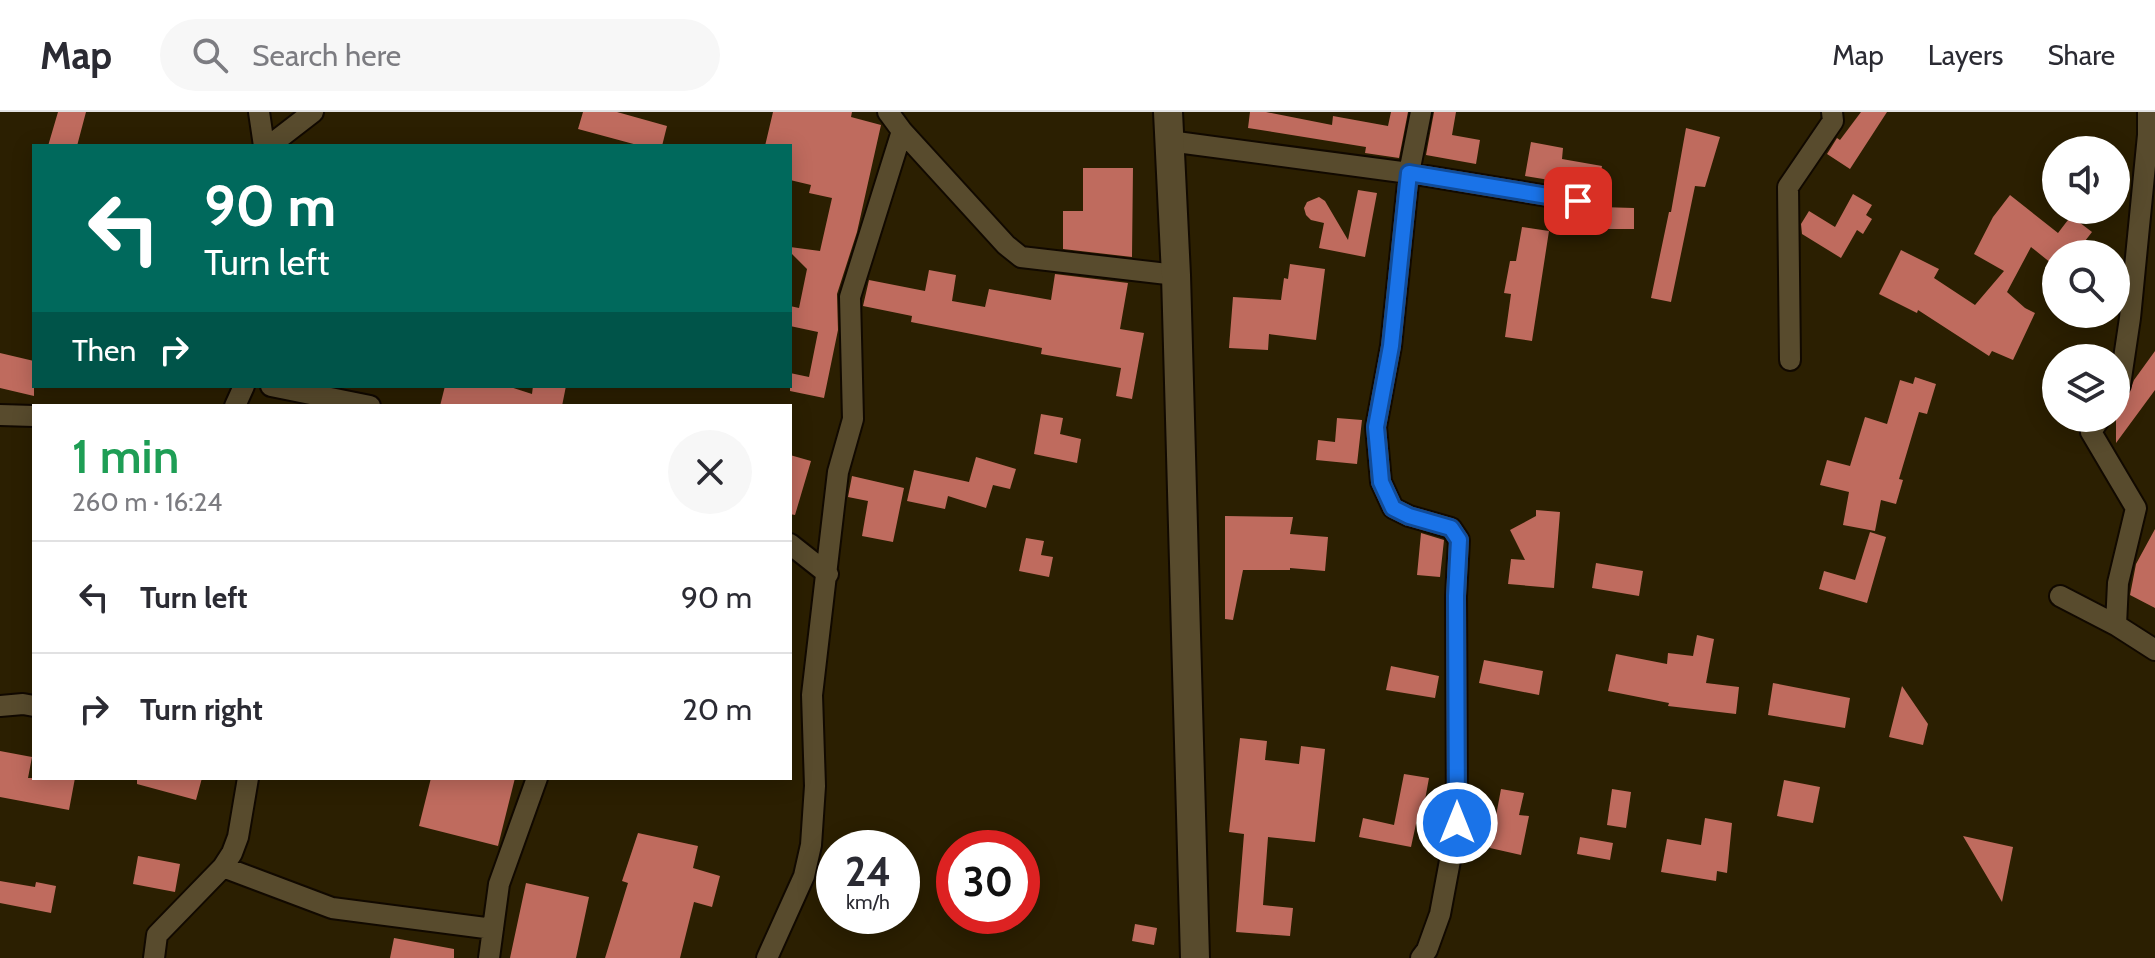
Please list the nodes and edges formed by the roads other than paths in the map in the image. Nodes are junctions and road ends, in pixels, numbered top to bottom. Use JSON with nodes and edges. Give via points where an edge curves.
{"nodes":[{"id":1,"x":259,"y":112,"type":"edge"},
{"id":2,"x":313,"y":112,"type":"edge"},
{"id":3,"x":888,"y":112,"type":"edge"},
{"id":4,"x":1168,"y":112,"type":"edge"},
{"id":5,"x":1421,"y":112,"type":"edge"},
{"id":6,"x":1832,"y":112,"type":"edge"},
{"id":7,"x":2148,"y":112,"type":"edge"},
{"id":8,"x":902,"y":131,"type":"junction"},
{"id":9,"x":1169,"y":141,"type":"junction"},
{"id":10,"x":266,"y":144,"type":"edge"},
{"id":11,"x":269,"y":144,"type":"edge"},
{"id":12,"x":1409,"y":173,"type":"junction"},
{"id":13,"x":1578,"y":201,"type":"dead end"},
{"id":14,"x":1176,"y":275,"type":"junction"},
{"id":15,"x":2126,"y":344,"type":"edge"},
{"id":16,"x":1790,"y":360,"type":"dead end"},
{"id":17,"x":281,"y":388,"type":"edge"},
{"id":18,"x":360,"y":404,"type":"edge"},
{"id":19,"x":0,"y":415,"type":"edge"},
{"id":20,"x":32,"y":416,"type":"edge"},
{"id":21,"x":2091,"y":432,"type":"edge"},
{"id":22,"x":792,"y":546,"type":"edge"},
{"id":23,"x":828,"y":574,"type":"junction"},
{"id":24,"x":2060,"y":596,"type":"dead end"},
{"id":25,"x":2116,"y":625,"type":"junction"},
{"id":26,"x":2155,"y":650,"type":"edge"},
{"id":27,"x":0,"y":706,"type":"edge"},
{"id":28,"x":32,"y":706,"type":"edge"},
{"id":29,"x":248,"y":780,"type":"edge"},
{"id":30,"x":536,"y":780,"type":"edge"},
{"id":31,"x":223,"y":867,"type":"junction"},
{"id":32,"x":493,"y":929,"type":"junction"},
{"id":33,"x":154,"y":958,"type":"edge"},
{"id":34,"x":489,"y":958,"type":"edge"},
{"id":35,"x":767,"y":958,"type":"edge"},
{"id":36,"x":1195,"y":958,"type":"edge"},
{"id":37,"x":1421,"y":958,"type":"edge"}],
"edges":[{"from":1,"to":10,"type":"street"},
{"from":2,"to":11,"type":"street"},
{"from":3,"to":8,"type":"street"},
{"from":4,"to":9,"type":"main road"},
{"from":5,"to":12,"type":"street"},
{"from":6,"to":16,"type":"street","via":[[1833,121],[1788,187]]},
{"from":7,"to":15,"type":"street"},
{"from":8,"to":14,"type":"street","via":[[1021,257]]},
{"from":8,"to":23,"type":"street","via":[[850,297],[853,419],[838,472]]},
{"from":9,"to":12,"type":"street"},
{"from":9,"to":14,"type":"main road"},
{"from":12,"to":13,"type":"street"},
{"from":12,"to":37,"type":"street","via":[[1391,346],[1376,427],[1381,482],[1393,508],[1451,528],[1459,540],[1457,823],[1440,914]]},
{"from":14,"to":36,"type":"main road"},
{"from":17,"to":18,"type":"street"},
{"from":19,"to":20,"type":"street"},
{"from":21,"to":25,"type":"street","via":[[2136,508],[2118,583]]},
{"from":22,"to":23,"type":"street"},
{"from":23,"to":35,"type":"street","via":[[812,695],[811,845],[804,876]]},
{"from":24,"to":25,"type":"street"},
{"from":25,"to":26,"type":"street"},
{"from":27,"to":28,"type":"street"},
{"from":29,"to":31,"type":"street","via":[[238,837]]},
{"from":30,"to":32,"type":"street","via":[[499,884]]},
{"from":31,"to":32,"type":"street","via":[[332,908]]},
{"from":31,"to":33,"type":"street","via":[[157,935]]},
{"from":32,"to":34,"type":"street"}]}
